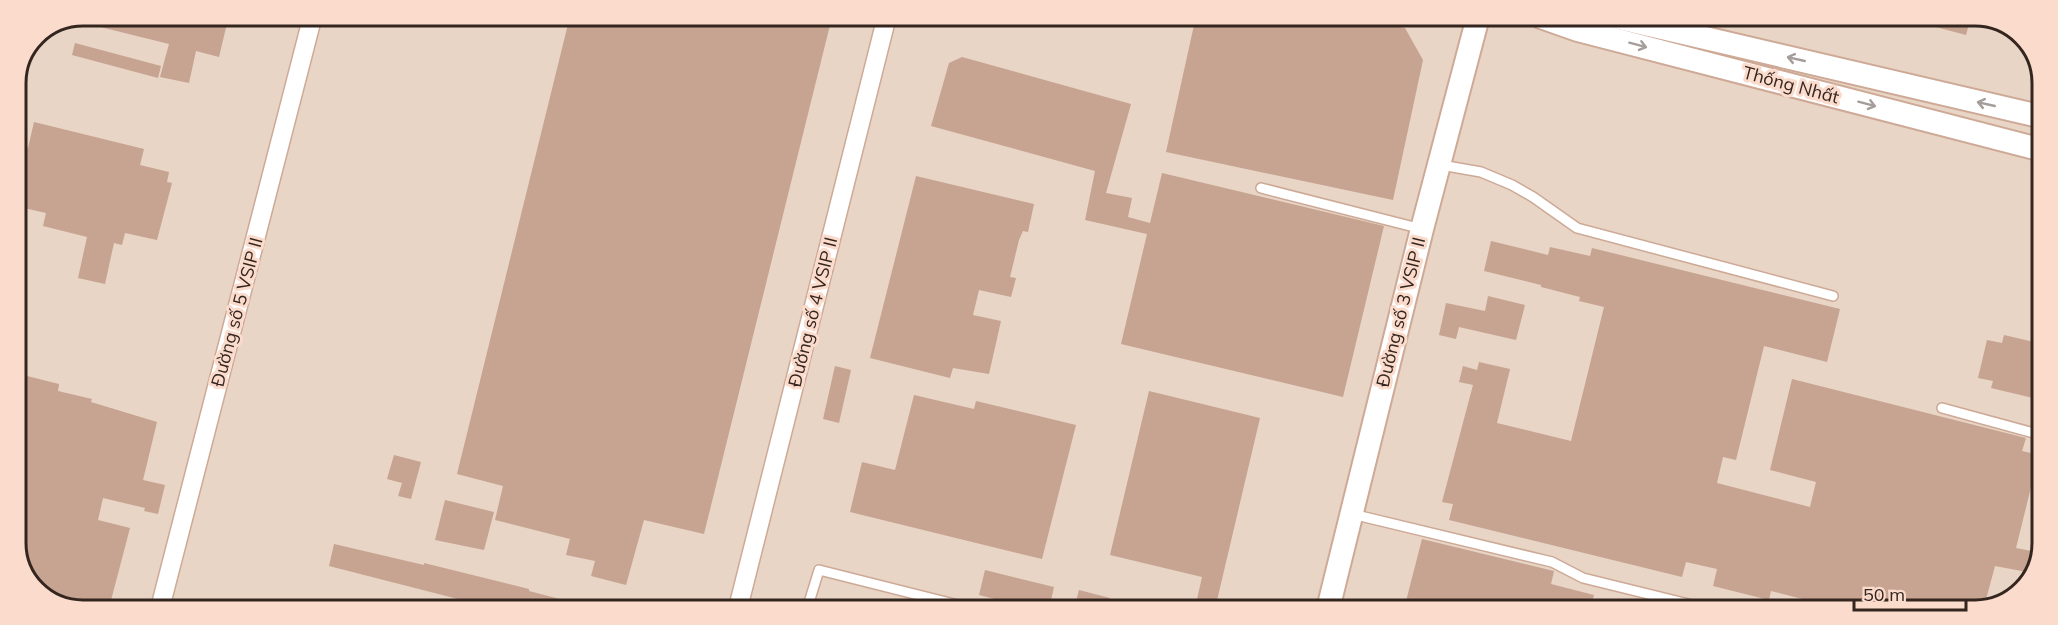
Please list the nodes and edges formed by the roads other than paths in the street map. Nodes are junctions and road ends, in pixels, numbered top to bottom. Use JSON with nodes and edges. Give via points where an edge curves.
{"nodes":[{"id":1,"x":310,"y":26,"type":"edge"},
{"id":2,"x":884,"y":26,"type":"edge"},
{"id":3,"x":1477,"y":26,"type":"edge"},
{"id":4,"x":1567,"y":26,"type":"edge"},
{"id":5,"x":1654,"y":26,"type":"edge"},
{"id":6,"x":2032,"y":114,"type":"edge"},
{"id":7,"x":2032,"y":147,"type":"edge"},
{"id":8,"x":1440,"y":165,"type":"junction"},
{"id":9,"x":1261,"y":188,"type":"dead end"},
{"id":10,"x":1422,"y":229,"type":"junction"},
{"id":11,"x":1833,"y":296,"type":"dead end"},
{"id":12,"x":1942,"y":408,"type":"dead end"},
{"id":13,"x":2032,"y":433,"type":"edge"},
{"id":14,"x":1352,"y":514,"type":"junction"},
{"id":15,"x":162,"y":600,"type":"edge"},
{"id":16,"x":740,"y":600,"type":"edge"},
{"id":17,"x":810,"y":600,"type":"edge"},
{"id":18,"x":938,"y":600,"type":"edge"},
{"id":19,"x":1330,"y":600,"type":"edge"},
{"id":20,"x":1673,"y":600,"type":"edge"}],
"edges":[{"from":1,"to":15,"type":"street","name":"Đường số 5 VSIP II"},
{"from":2,"to":16,"type":"street","name":"Đường số 4 VSIP II"},
{"from":3,"to":8,"type":"street","name":"Đường số 3 VSIP II"},
{"from":4,"to":7,"type":"street","name":"Thống Nhất","one_way":true},
{"from":6,"to":5,"type":"street","name":"Thống Nhất","one_way":true},
{"from":8,"to":10,"type":"street","name":"Đường số 3 VSIP II"},
{"from":8,"to":11,"type":"lane","via":[[1481,172],[1512,185],[1577,228]]},
{"from":9,"to":10,"type":"lane"},
{"from":10,"to":14,"type":"street","name":"Đường số 3 VSIP II"},
{"from":12,"to":13,"type":"lane"},
{"from":14,"to":19,"type":"street","name":"Đường số 3 VSIP II"},
{"from":14,"to":20,"type":"lane","via":[[1552,562],[1584,578]]},
{"from":17,"to":18,"type":"lane","via":[[819,570]]}]}
